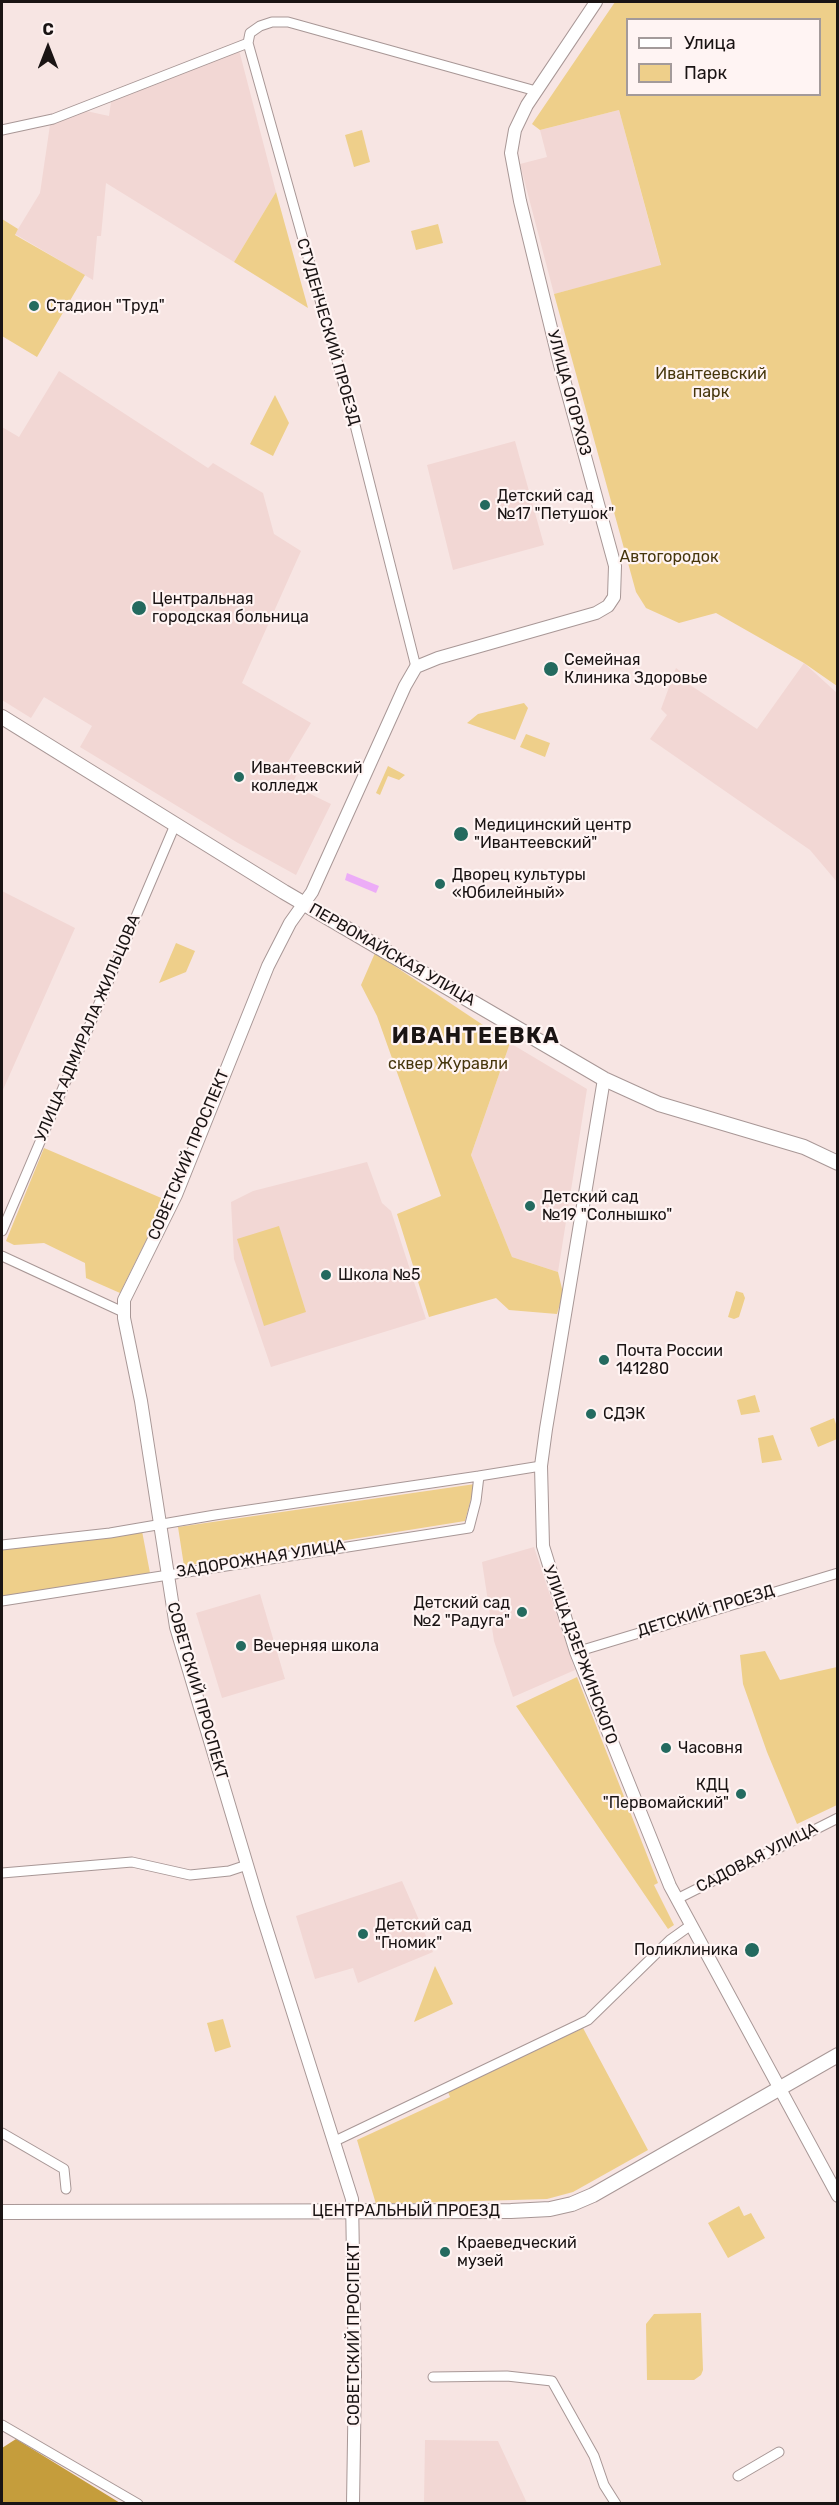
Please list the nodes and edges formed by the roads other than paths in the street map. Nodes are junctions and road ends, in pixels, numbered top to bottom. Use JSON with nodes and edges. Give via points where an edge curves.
{"nodes":[{"id":1,"x":596,"y":2,"type":"edge"},
{"id":2,"x":248,"y":43,"type":"junction"},
{"id":3,"x":536,"y":91,"type":"junction"},
{"id":4,"x":2,"y":130,"type":"edge"},
{"id":5,"x":416,"y":667,"type":"junction"},
{"id":6,"x":2,"y":717,"type":"edge"},
{"id":7,"x":175,"y":825,"type":"junction"},
{"id":8,"x":304,"y":903,"type":"junction"},
{"id":9,"x":604,"y":1079,"type":"junction"},
{"id":10,"x":837,"y":1162,"type":"edge"},
{"id":11,"x":2,"y":1231,"type":"edge"},
{"id":12,"x":2,"y":1256,"type":"edge"},
{"id":13,"x":123,"y":1312,"type":"junction"},
{"id":14,"x":541,"y":1466,"type":"junction"},
{"id":15,"x":479,"y":1476,"type":"junction"},
{"id":16,"x":158,"y":1524,"type":"junction"},
{"id":17,"x":2,"y":1545,"type":"edge"},
{"id":18,"x":837,"y":1573,"type":"edge"},
{"id":19,"x":167,"y":1574,"type":"junction"},
{"id":20,"x":2,"y":1601,"type":"edge"},
{"id":21,"x":576,"y":1652,"type":"junction"},
{"id":22,"x":837,"y":1818,"type":"edge"},
{"id":23,"x":247,"y":1865,"type":"junction"},
{"id":24,"x":2,"y":1873,"type":"edge"},
{"id":25,"x":677,"y":1899,"type":"junction"},
{"id":26,"x":691,"y":1925,"type":"junction"},
{"id":27,"x":837,"y":2055,"type":"edge"},
{"id":28,"x":779,"y":2089,"type":"junction"},
{"id":29,"x":2,"y":2133,"type":"edge"},
{"id":30,"x":333,"y":2142,"type":"junction"},
{"id":31,"x":66,"y":2188,"type":"dead end"},
{"id":32,"x":837,"y":2196,"type":"edge"},
{"id":33,"x":2,"y":2212,"type":"edge"},
{"id":34,"x":354,"y":2212,"type":"junction"},
{"id":35,"x":433,"y":2377,"type":"dead end"},
{"id":36,"x":2,"y":2425,"type":"edge"},
{"id":37,"x":779,"y":2452,"type":"dead end"},
{"id":38,"x":738,"y":2476,"type":"dead end"},
{"id":39,"x":138,"y":2504,"type":"edge"},
{"id":40,"x":353,"y":2504,"type":"edge"},
{"id":41,"x":616,"y":2504,"type":"edge"}],
"edges":[{"from":1,"to":3,"type":"street","name":"УЛИЦА ОГОРХОЗ"},
{"from":2,"to":3,"type":"street","via":[[250,33],[260,26],[288,22]]},
{"from":2,"to":4,"type":"street","via":[[53,119]]},
{"from":2,"to":5,"type":"street","name":"СТУДЕНЧЕСКИЙ ПРОЕЗД","via":[[355,425]]},
{"from":3,"to":5,"type":"street","name":"УЛИЦА ОГОРХОЗ","via":[[515,130],[512,164],[560,365],[615,566],[614,597],[596,613]]},
{"from":5,"to":8,"type":"street"},
{"from":6,"to":7,"type":"main road","name":"ПЕРВОМАЙСКАЯ УЛИЦА"},
{"from":7,"to":8,"type":"main road","name":"ПЕРВОМАЙСКАЯ УЛИЦА"},
{"from":7,"to":11,"type":"street","name":"УЛИЦА АДМИРАЛА ЖИЛЬЦОВА"},
{"from":8,"to":9,"type":"main road","name":"ПЕРВОМАЙСКАЯ УЛИЦА"},
{"from":8,"to":13,"type":"street","name":"СОВЕТСКИЙ ПРОСПЕКТ","via":[[290,922],[260,985],[176,1195],[124,1300]]},
{"from":9,"to":10,"type":"main road","name":"ПЕРВОМАЙСКАЯ УЛИЦА","via":[[659,1104],[804,1147]]},
{"from":9,"to":14,"type":"street","name":"УЛИЦА ДЗЕРЖИНСКОГО"},
{"from":12,"to":13,"type":"street"},
{"from":13,"to":16,"type":"street","name":"СОВЕТСКИЙ ПРОСПЕКТ","via":[[141,1401]]},
{"from":14,"to":15,"type":"street"},
{"from":14,"to":21,"type":"street","name":"УЛИЦА ДЗЕРЖИНСКОГО","via":[[543,1546]]},
{"from":15,"to":16,"type":"street"},
{"from":15,"to":19,"type":"street","name":"ЗАДОРОЖНАЯ УЛИЦА","via":[[469,1528]]},
{"from":16,"to":17,"type":"street"},
{"from":16,"to":19,"type":"street","name":"СОВЕТСКИЙ ПРОСПЕКТ"},
{"from":18,"to":21,"type":"street","name":"ДЕТСКИЙ ПРОЕЗД"},
{"from":19,"to":20,"type":"street","name":"ЗАДОРОЖНАЯ УЛИЦА"},
{"from":19,"to":23,"type":"street","name":"СОВЕТСКИЙ ПРОСПЕКТ","via":[[178,1637]]},
{"from":21,"to":25,"type":"street","name":"УЛИЦА ДЗЕРЖИНСКОГО"},
{"from":22,"to":25,"type":"street","name":"САДОВАЯ УЛИЦА"},
{"from":23,"to":24,"type":"street","via":[[190,1875],[132,1862]]},
{"from":23,"to":30,"type":"street","name":"СОВЕТСКИЙ ПРОСПЕКТ"},
{"from":25,"to":26,"type":"street","name":"УЛИЦА ДЗЕРЖИНСКОГО"},
{"from":26,"to":28,"type":"street","name":"УЛИЦА ДЗЕРЖИНСКОГО"},
{"from":26,"to":30,"type":"street","via":[[670,1940],[588,2020]]},
{"from":27,"to":28,"type":"main road","name":"ЦЕНТРАЛЬНЫЙ ПРОЕЗД"},
{"from":28,"to":32,"type":"street","name":"УЛИЦА ДЗЕРЖИНСКОГО"},
{"from":28,"to":34,"type":"main road","name":"ЦЕНТРАЛЬНЫЙ ПРОЕЗД","via":[[572,2204],[511,2211]]},
{"from":29,"to":31,"type":"street","via":[[64,2169]]},
{"from":30,"to":34,"type":"street","name":"СОВЕТСКИЙ ПРОСПЕКТ"},
{"from":33,"to":34,"type":"main road","name":"ЦЕНТРАЛЬНЫЙ ПРОЕЗД"},
{"from":34,"to":40,"type":"street","name":"СОВЕТСКИЙ ПРОСПЕКТ"},
{"from":35,"to":41,"type":"street","via":[[507,2376],[552,2381]]},
{"from":36,"to":39,"type":"street"},
{"from":37,"to":38,"type":"street"}]}
